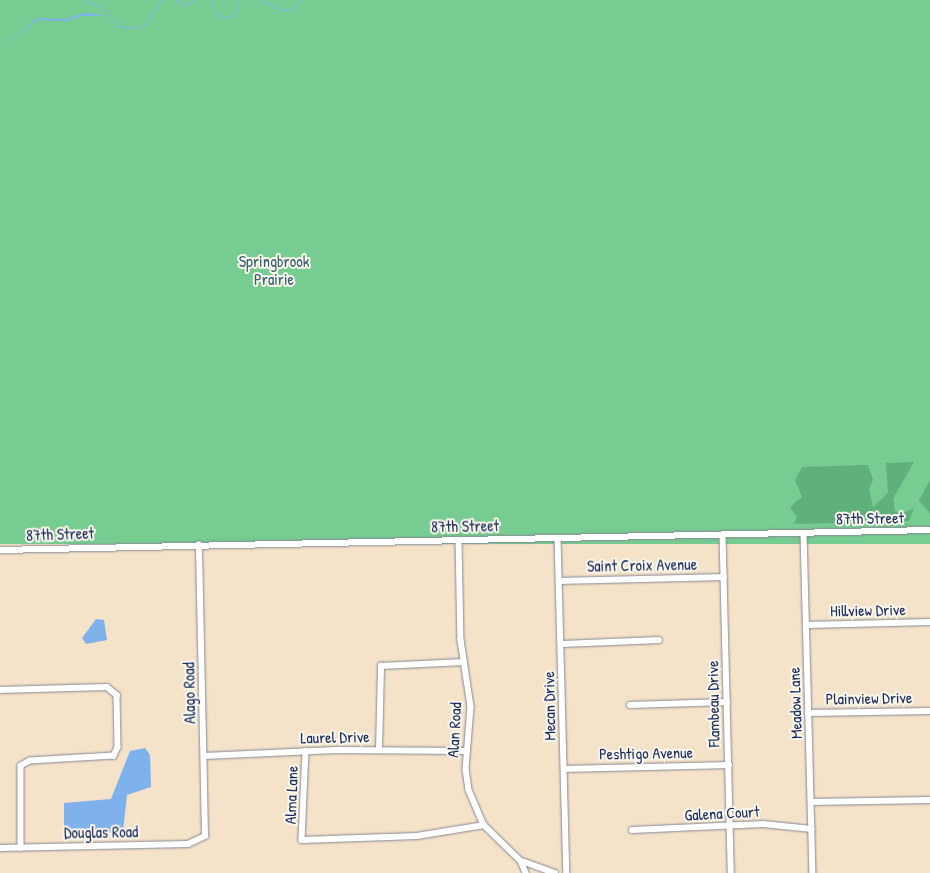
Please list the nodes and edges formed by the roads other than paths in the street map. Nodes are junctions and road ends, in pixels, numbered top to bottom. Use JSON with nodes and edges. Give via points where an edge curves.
{"nodes":[{"id":1,"x":930,"y":530,"type":"edge"},
{"id":2,"x":804,"y":533,"type":"junction"},
{"id":3,"x":724,"y":535,"type":"junction"},
{"id":4,"x":558,"y":538,"type":"junction"},
{"id":5,"x":459,"y":540,"type":"junction"},
{"id":6,"x":199,"y":545,"type":"junction"},
{"id":7,"x":0,"y":550,"type":"edge"},
{"id":8,"x":724,"y":577,"type":"junction"},
{"id":9,"x":560,"y":581,"type":"junction"},
{"id":10,"x":930,"y":622,"type":"edge"},
{"id":11,"x":807,"y":625,"type":"junction"},
{"id":12,"x":659,"y":640,"type":"dead end"},
{"id":13,"x":562,"y":644,"type":"junction"},
{"id":14,"x":464,"y":662,"type":"junction"},
{"id":15,"x":0,"y":690,"type":"edge"},
{"id":16,"x":727,"y":702,"type":"junction"},
{"id":17,"x":630,"y":704,"type":"dead end"},
{"id":18,"x":930,"y":711,"type":"edge"},
{"id":19,"x":808,"y":713,"type":"junction"},
{"id":20,"x":379,"y":750,"type":"junction"},
{"id":21,"x":306,"y":751,"type":"junction"},
{"id":22,"x":467,"y":751,"type":"junction"},
{"id":23,"x":204,"y":756,"type":"junction"},
{"id":24,"x":729,"y":765,"type":"junction"},
{"id":25,"x":565,"y":769,"type":"junction"},
{"id":26,"x":930,"y":800,"type":"edge"},
{"id":27,"x":811,"y":802,"type":"junction"},
{"id":28,"x":484,"y":825,"type":"junction"},
{"id":29,"x":730,"y":828,"type":"junction"},
{"id":30,"x":812,"y":829,"type":"junction"},
{"id":31,"x":632,"y":830,"type":"dead end"},
{"id":32,"x":202,"y":839,"type":"joint"},
{"id":33,"x":0,"y":848,"type":"edge"},
{"id":34,"x":21,"y":848,"type":"junction"},
{"id":35,"x":521,"y":861,"type":"junction"},
{"id":36,"x":526,"y":873,"type":"edge"},
{"id":37,"x":555,"y":873,"type":"edge"},
{"id":38,"x":567,"y":873,"type":"edge"},
{"id":39,"x":731,"y":873,"type":"edge"},
{"id":40,"x":813,"y":873,"type":"edge"}],
"edges":[{"from":1,"to":2,"type":"street","name":"87th Street"},
{"from":2,"to":3,"type":"street","name":"87th Street"},
{"from":2,"to":11,"type":"street","name":"Meadow Lane"},
{"from":3,"to":4,"type":"street","name":"87th Street"},
{"from":3,"to":8,"type":"street","name":"Flambeau Drive"},
{"from":4,"to":5,"type":"street","name":"87th Street"},
{"from":4,"to":9,"type":"street","name":"Mecan Drive"},
{"from":5,"to":6,"type":"street","name":"87th Street"},
{"from":5,"to":14,"type":"street","name":"Alan Road"},
{"from":6,"to":7,"type":"street","name":"87th Street"},
{"from":6,"to":23,"type":"street","name":"Alago Road"},
{"from":8,"to":9,"type":"street","name":"Saint Croix Avenue"},
{"from":8,"to":16,"type":"street","name":"Flambeau Drive"},
{"from":9,"to":13,"type":"street","name":"Mecan Drive"},
{"from":10,"to":11,"type":"street","name":"Hillview Drive"},
{"from":11,"to":19,"type":"street","name":"Meadow Lane"},
{"from":12,"to":13,"type":"street"},
{"from":13,"to":25,"type":"street","name":"Mecan Drive"},
{"from":14,"to":20,"type":"street","via":[[381,666]]},
{"from":14,"to":22,"type":"street","name":"Alan Road","via":[[471,707]]},
{"from":15,"to":34,"type":"street","via":[[107,687],[117,695],[118,749],[113,757],[30,761],[21,766]]},
{"from":16,"to":17,"type":"street"},
{"from":16,"to":24,"type":"street","name":"Flambeau Drive"},
{"from":18,"to":19,"type":"street","name":"Plainview Drive"},
{"from":19,"to":27,"type":"street","name":"Meadow Lane"},
{"from":20,"to":21,"type":"street","name":"Laurel Drive"},
{"from":20,"to":22,"type":"street","name":"Laurel Drive"},
{"from":21,"to":23,"type":"street","name":"Laurel Drive"},
{"from":21,"to":28,"type":"street","name":"Alma Lane","via":[[302,840],[418,836]]},
{"from":22,"to":28,"type":"street","name":"Alan Road","via":[[469,790]]},
{"from":23,"to":32,"type":"street","name":"Alago Road"},
{"from":24,"to":25,"type":"street","name":"Peshtigo Avenue"},
{"from":24,"to":29,"type":"street","name":"Flambeau Drive"},
{"from":25,"to":38,"type":"street","name":"Mecan Drive"},
{"from":26,"to":27,"type":"street"},
{"from":27,"to":30,"type":"street","name":"Meadow Lane"},
{"from":28,"to":35,"type":"street","name":"Alan Road"},
{"from":29,"to":30,"type":"street","name":"Galena Court","via":[[763,824]]},
{"from":29,"to":31,"type":"street","name":"Galena Court"},
{"from":29,"to":39,"type":"street","name":"Flambeau Drive"},
{"from":30,"to":40,"type":"street","name":"Meadow Lane"},
{"from":32,"to":34,"type":"street","name":"Douglas Road","via":[[188,844]]},
{"from":33,"to":34,"type":"street","name":"Douglas Road"},
{"from":35,"to":36,"type":"street","name":"Alan Road"},
{"from":35,"to":37,"type":"street"}]}
